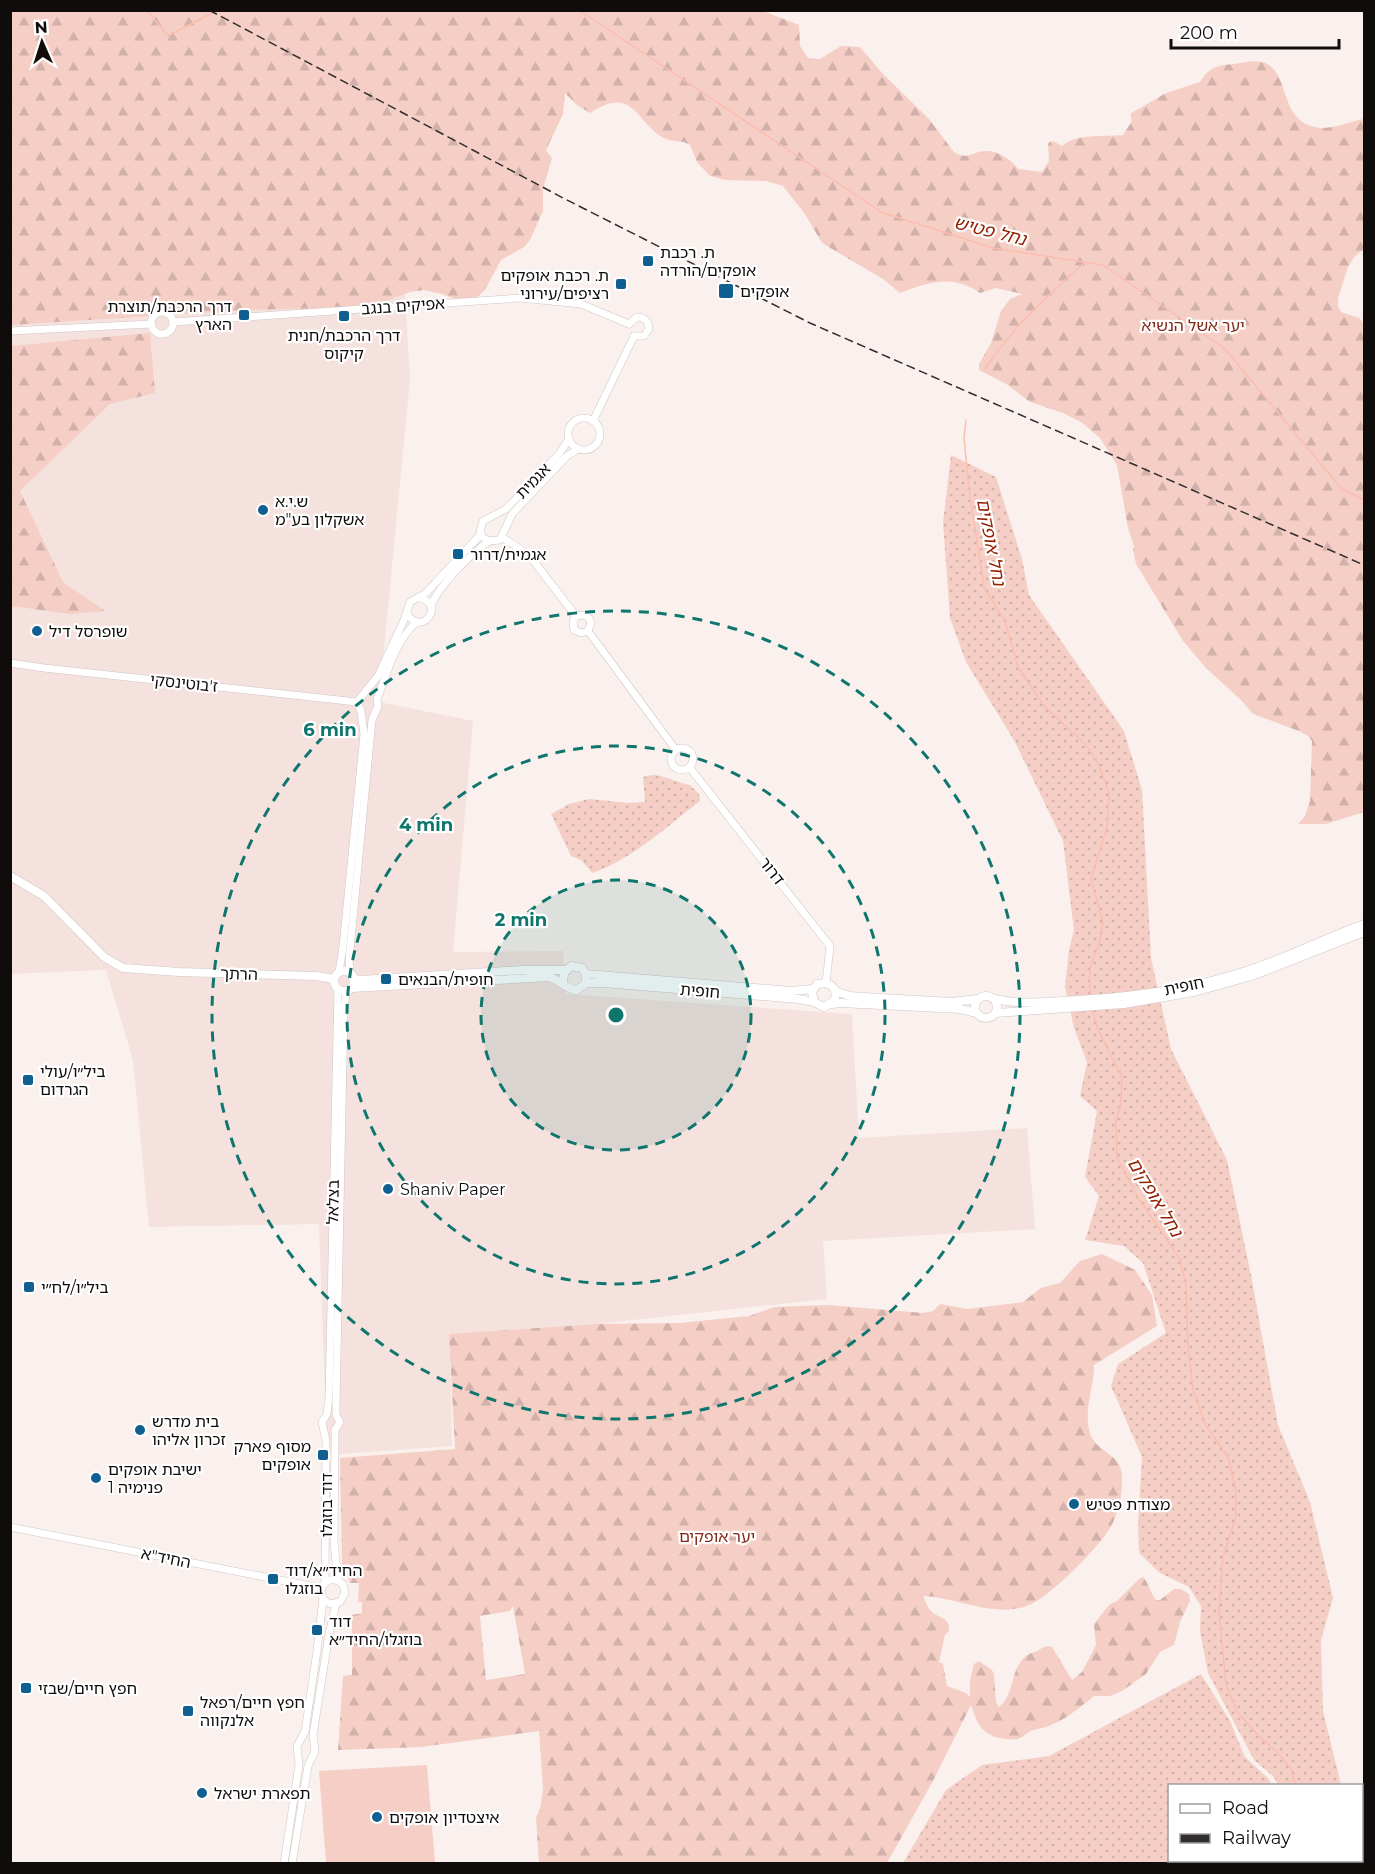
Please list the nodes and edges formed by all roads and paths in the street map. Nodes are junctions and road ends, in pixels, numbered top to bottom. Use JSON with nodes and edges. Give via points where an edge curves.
{"nodes":[{"id":1,"x":173,"y":322,"type":"junction"},
{"id":2,"x":151,"y":324,"type":"junction"},
{"id":3,"x":629,"y":324,"type":"junction"},
{"id":4,"x":10,"y":331,"type":"edge"},
{"id":5,"x":634,"y":336,"type":"junction"},
{"id":6,"x":593,"y":421,"type":"junction"},
{"id":7,"x":569,"y":439,"type":"junction"},
{"id":8,"x":578,"y":449,"type":"junction"},
{"id":9,"x":493,"y":517,"type":"junction"},
{"id":10,"x":504,"y":526,"type":"junction"},
{"id":11,"x":481,"y":534,"type":"junction"},
{"id":12,"x":502,"y":537,"type":"junction"},
{"id":13,"x":489,"y":542,"type":"junction"},
{"id":14,"x":420,"y":598,"type":"junction"},
{"id":15,"x":431,"y":605,"type":"junction"},
{"id":16,"x":407,"y":613,"type":"junction"},
{"id":17,"x":576,"y":616,"type":"junction"},
{"id":18,"x":417,"y":622,"type":"junction"},
{"id":19,"x":588,"y":631,"type":"junction"},
{"id":20,"x":10,"y":663,"type":"edge"},
{"id":21,"x":366,"y":693,"type":"junction"},
{"id":22,"x":377,"y":699,"type":"junction"},
{"id":23,"x":357,"y":702,"type":"junction"},
{"id":24,"x":362,"y":711,"type":"junction"},
{"id":25,"x":374,"y":711,"type":"junction"},
{"id":26,"x":676,"y":750,"type":"junction"},
{"id":27,"x":690,"y":768,"type":"junction"},
{"id":28,"x":13,"y":878,"type":"edge"},
{"id":29,"x":1365,"y":924,"type":"edge"},
{"id":30,"x":1365,"y":932,"type":"edge"},
{"id":31,"x":565,"y":970,"type":"junction"},
{"id":32,"x":586,"y":974,"type":"junction"},
{"id":33,"x":336,"y":976,"type":"junction"},
{"id":34,"x":563,"y":982,"type":"junction"},
{"id":35,"x":586,"y":983,"type":"junction"},
{"id":36,"x":826,"y":983,"type":"junction"},
{"id":37,"x":348,"y":984,"type":"junction"},
{"id":38,"x":813,"y":989,"type":"junction"},
{"id":39,"x":835,"y":991,"type":"junction"},
{"id":40,"x":1150,"y":997,"type":"junction"},
{"id":41,"x":978,"y":999,"type":"junction"},
{"id":42,"x":994,"y":999,"type":"junction"},
{"id":43,"x":814,"y":1002,"type":"junction"},
{"id":44,"x":832,"y":1004,"type":"junction"},
{"id":45,"x":1067,"y":1005,"type":"junction"},
{"id":46,"x":977,"y":1013,"type":"junction"},
{"id":47,"x":995,"y":1013,"type":"junction"},
{"id":48,"x":327,"y":1414,"type":"junction"},
{"id":49,"x":336,"y":1415,"type":"junction"},
{"id":50,"x":325,"y":1428,"type":"junction"},
{"id":51,"x":335,"y":1430,"type":"junction"},
{"id":52,"x":10,"y":1527,"type":"edge"},
{"id":53,"x":338,"y":1580,"type":"junction"},
{"id":54,"x":323,"y":1585,"type":"junction"},
{"id":55,"x":323,"y":1599,"type":"junction"},
{"id":56,"x":336,"y":1604,"type":"junction"},
{"id":57,"x":302,"y":1740,"type":"junction"},
{"id":58,"x":313,"y":1741,"type":"junction"},
{"id":59,"x":299,"y":1754,"type":"junction"},
{"id":60,"x":312,"y":1755,"type":"junction"},
{"id":61,"x":284,"y":1863,"type":"edge"},
{"id":62,"x":292,"y":1863,"type":"edge"}],
"edges":[{"from":1,"to":2,"type":"street","via":[[163,334]]},
{"from":1,"to":2,"type":"street","via":[[170,315],[159,312]]},
{"from":1,"to":3,"type":"street","name":"אפיקים בנגב","via":[[520,298],[581,304]]},
{"from":2,"to":4,"type":"street"},
{"from":3,"to":5,"type":"street"},
{"from":3,"to":5,"type":"street","via":[[638,317],[648,322],[644,336]]},
{"from":5,"to":6,"type":"street"},
{"from":6,"to":7,"type":"street","via":[[583,418],[573,423],[568,430]]},
{"from":6,"to":8,"type":"street","via":[[599,428],[598,441],[592,448]]},
{"from":7,"to":8,"type":"street"},
{"from":7,"to":9,"type":"street","name":"אגמית","via":[[506,509]]},
{"from":8,"to":10,"type":"street","name":"אגמית","via":[[558,465]]},
{"from":9,"to":10,"type":"street"},
{"from":9,"to":11,"type":"street","via":[[483,521]]},
{"from":10,"to":12,"type":"street"},
{"from":11,"to":13,"type":"street"},
{"from":11,"to":14,"type":"street"},
{"from":12,"to":13,"type":"street"},
{"from":12,"to":17,"type":"street","via":[[529,555]]},
{"from":13,"to":15,"type":"street","via":[[439,590]]},
{"from":14,"to":15,"type":"street"},
{"from":14,"to":16,"type":"street","via":[[410,602]]},
{"from":15,"to":18,"type":"street","via":[[429,618]]},
{"from":16,"to":18,"type":"street"},
{"from":16,"to":21,"type":"street"},
{"from":17,"to":19,"type":"street","via":[[589,618]]},
{"from":17,"to":19,"type":"street","via":[[574,630]]},
{"from":18,"to":22,"type":"street","via":[[401,643]]},
{"from":19,"to":26,"type":"street"},
{"from":20,"to":23,"type":"street","name":"ז'בוטינסקי"},
{"from":21,"to":22,"type":"street"},
{"from":21,"to":23,"type":"street"},
{"from":22,"to":25,"type":"street"},
{"from":23,"to":24,"type":"street"},
{"from":24,"to":25,"type":"street"},
{"from":24,"to":33,"type":"street","via":[[363,752],[343,947]]},
{"from":25,"to":37,"type":"street","name":"בצלאל"},
{"from":26,"to":27,"type":"street","via":[[684,748],[692,753]]},
{"from":26,"to":27,"type":"street","via":[[671,756],[674,767],[682,771]]},
{"from":27,"to":36,"type":"street","name":"דרור","via":[[830,946]]},
{"from":28,"to":33,"type":"main road","name":"הרתך","via":[[40,892],[110,961],[123,968]]},
{"from":29,"to":40,"type":"main road","name":"חופית","via":[[1248,970]]},
{"from":30,"to":40,"type":"main road","name":"חופית","via":[[1252,976],[1194,992]]},
{"from":31,"to":32,"type":"main road","via":[[578,966]]},
{"from":31,"to":34,"type":"main road"},
{"from":31,"to":37,"type":"main road","via":[[360,980]]},
{"from":32,"to":35,"type":"main road"},
{"from":32,"to":38,"type":"main road","name":"חופית","via":[[791,992]]},
{"from":33,"to":37,"type":"main road","via":[[334,984]]},
{"from":33,"to":37,"type":"main road","name":"הרתך","via":[[345,971]]},
{"from":34,"to":35,"type":"main road","via":[[573,990]]},
{"from":34,"to":37,"type":"main road","via":[[549,977]]},
{"from":35,"to":43,"type":"main road","name":"חופית"},
{"from":36,"to":38,"type":"main road"},
{"from":36,"to":39,"type":"main road"},
{"from":37,"to":48,"type":"street","name":"בצלאל"},
{"from":37,"to":49,"type":"street","name":"בצלאל"},
{"from":38,"to":43,"type":"main road"},
{"from":39,"to":41,"type":"main road","via":[[850,996],[952,1002]]},
{"from":39,"to":44,"type":"main road"},
{"from":40,"to":45,"type":"main road","name":"חופית"},
{"from":41,"to":42,"type":"main road"},
{"from":41,"to":46,"type":"main road"},
{"from":42,"to":45,"type":"main road","name":"חופית"},
{"from":42,"to":47,"type":"main road"},
{"from":43,"to":44,"type":"main road","via":[[824,1007]]},
{"from":44,"to":46,"type":"main road"},
{"from":45,"to":47,"type":"main road","name":"חופית"},
{"from":46,"to":47,"type":"main road","via":[[986,1018]]},
{"from":48,"to":49,"type":"street"},
{"from":48,"to":50,"type":"street","via":[[322,1420]]},
{"from":49,"to":51,"type":"street","via":[[340,1422]]},
{"from":50,"to":51,"type":"street"},
{"from":50,"to":54,"type":"street","name":"דוד בוזגלו"},
{"from":51,"to":53,"type":"street","name":"דוד בוזגלו","via":[[334,1543]]},
{"from":52,"to":54,"type":"street","name":"החיד\"א"},
{"from":53,"to":54,"type":"street"},
{"from":53,"to":56,"type":"street","via":[[345,1593]]},
{"from":54,"to":55,"type":"street"},
{"from":55,"to":56,"type":"street"},
{"from":55,"to":57,"type":"street"},
{"from":56,"to":58,"type":"street"},
{"from":57,"to":58,"type":"street"},
{"from":57,"to":59,"type":"street","via":[[297,1746]]},
{"from":58,"to":60,"type":"street","via":[[316,1749]]},
{"from":59,"to":60,"type":"street"},
{"from":59,"to":61,"type":"street"},
{"from":60,"to":62,"type":"street"}]}
